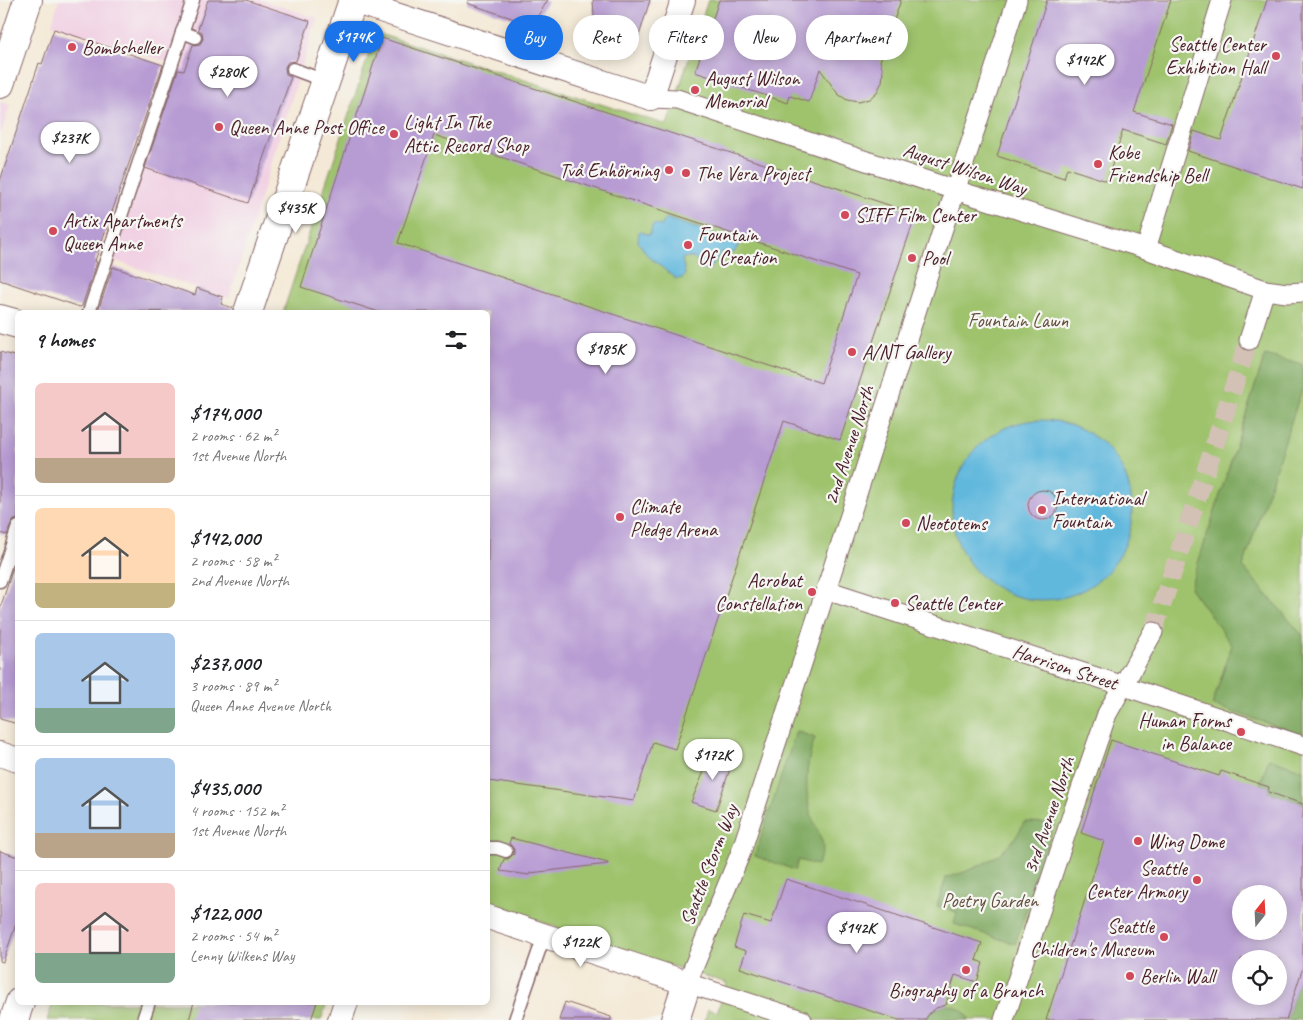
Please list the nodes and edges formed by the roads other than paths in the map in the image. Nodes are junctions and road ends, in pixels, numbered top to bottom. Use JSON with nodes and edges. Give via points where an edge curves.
{"nodes":[{"id":1,"x":28,"y":0,"type":"edge"},
{"id":2,"x":193,"y":0,"type":"edge"},
{"id":3,"x":352,"y":0,"type":"edge"},
{"id":4,"x":683,"y":0,"type":"edge"},
{"id":5,"x":1017,"y":0,"type":"edge"},
{"id":6,"x":1222,"y":0,"type":"edge"},
{"id":7,"x":182,"y":32,"type":"junction"},
{"id":8,"x":195,"y":37,"type":"dead end"},
{"id":9,"x":293,"y":69,"type":"dead end"},
{"id":10,"x":325,"y":81,"type":"junction"},
{"id":11,"x":0,"y":84,"type":"edge"},
{"id":12,"x":651,"y":98,"type":"junction"},
{"id":13,"x":955,"y":190,"type":"junction"},
{"id":14,"x":1146,"y":249,"type":"junction"},
{"id":15,"x":1265,"y":290,"type":"junction"},
{"id":16,"x":1303,"y":292,"type":"edge"},
{"id":17,"x":90,"y":310,"type":"edge"},
{"id":18,"x":249,"y":310,"type":"edge"},
{"id":19,"x":0,"y":319,"type":"edge"},
{"id":20,"x":15,"y":323,"type":"edge"},
{"id":21,"x":1249,"y":340,"type":"tunnel mouth"},
{"id":22,"x":15,"y":536,"type":"edge"},
{"id":23,"x":0,"y":581,"type":"edge"},
{"id":24,"x":826,"y":590,"type":"junction"},
{"id":25,"x":1153,"y":632,"type":"tunnel mouth"},
{"id":26,"x":1124,"y":686,"type":"junction"},
{"id":27,"x":1303,"y":746,"type":"edge"},
{"id":28,"x":0,"y":754,"type":"edge"},
{"id":29,"x":15,"y":759,"type":"edge"},
{"id":30,"x":490,"y":848,"type":"edge"},
{"id":31,"x":506,"y":850,"type":"dead end"},
{"id":32,"x":490,"y":918,"type":"edge"},
{"id":33,"x":544,"y":936,"type":"junction"},
{"id":34,"x":687,"y":983,"type":"junction"},
{"id":35,"x":19,"y":1005,"type":"edge"},
{"id":36,"x":149,"y":1005,"type":"edge"},
{"id":37,"x":345,"y":1005,"type":"edge"},
{"id":38,"x":14,"y":1020,"type":"edge"},
{"id":39,"x":144,"y":1020,"type":"edge"},
{"id":40,"x":340,"y":1020,"type":"edge"},
{"id":41,"x":515,"y":1020,"type":"edge"},
{"id":42,"x":675,"y":1020,"type":"edge"},
{"id":43,"x":802,"y":1020,"type":"edge"},
{"id":44,"x":1004,"y":1020,"type":"edge"}],
"edges":[{"from":1,"to":11,"type":"main road"},
{"from":2,"to":7,"type":"lane"},
{"from":3,"to":10,"type":"main road"},
{"from":3,"to":12,"type":"street"},
{"from":4,"to":12,"type":"street"},
{"from":5,"to":13,"type":"street","name":"2nd Avenue North"},
{"from":6,"to":14,"type":"street"},
{"from":7,"to":8,"type":"lane"},
{"from":7,"to":17,"type":"lane"},
{"from":9,"to":10,"type":"lane"},
{"from":10,"to":18,"type":"main road"},
{"from":12,"to":13,"type":"street","name":"August Wilson Way","via":[[677,99]]},
{"from":13,"to":14,"type":"street","name":"August Wilson Way"},
{"from":13,"to":24,"type":"street","name":"2nd Avenue North"},
{"from":14,"to":15,"type":"street","name":"August Wilson Way"},
{"from":15,"to":16,"type":"street","name":"August Wilson Way"},
{"from":15,"to":21,"type":"street"},
{"from":19,"to":20,"type":"main road"},
{"from":22,"to":23,"type":"lane"},
{"from":24,"to":26,"type":"street","name":"Harrison Street"},
{"from":24,"to":34,"type":"street","name":"Seattle Storm Way","via":[[741,852]]},
{"from":25,"to":26,"type":"street","name":"3rd Avenue North"},
{"from":26,"to":27,"type":"street","name":"Harrison Street"},
{"from":26,"to":44,"type":"street","name":"3rd Avenue North","via":[[1107,714]]},
{"from":28,"to":29,"type":"street"},
{"from":30,"to":31,"type":"lane"},
{"from":32,"to":33,"type":"street"},
{"from":33,"to":34,"type":"street"},
{"from":33,"to":41,"type":"lane"},
{"from":34,"to":42,"type":"main road"},
{"from":34,"to":43,"type":"street"},
{"from":35,"to":38,"type":"main road"},
{"from":36,"to":39,"type":"lane"},
{"from":37,"to":40,"type":"street"}]}
